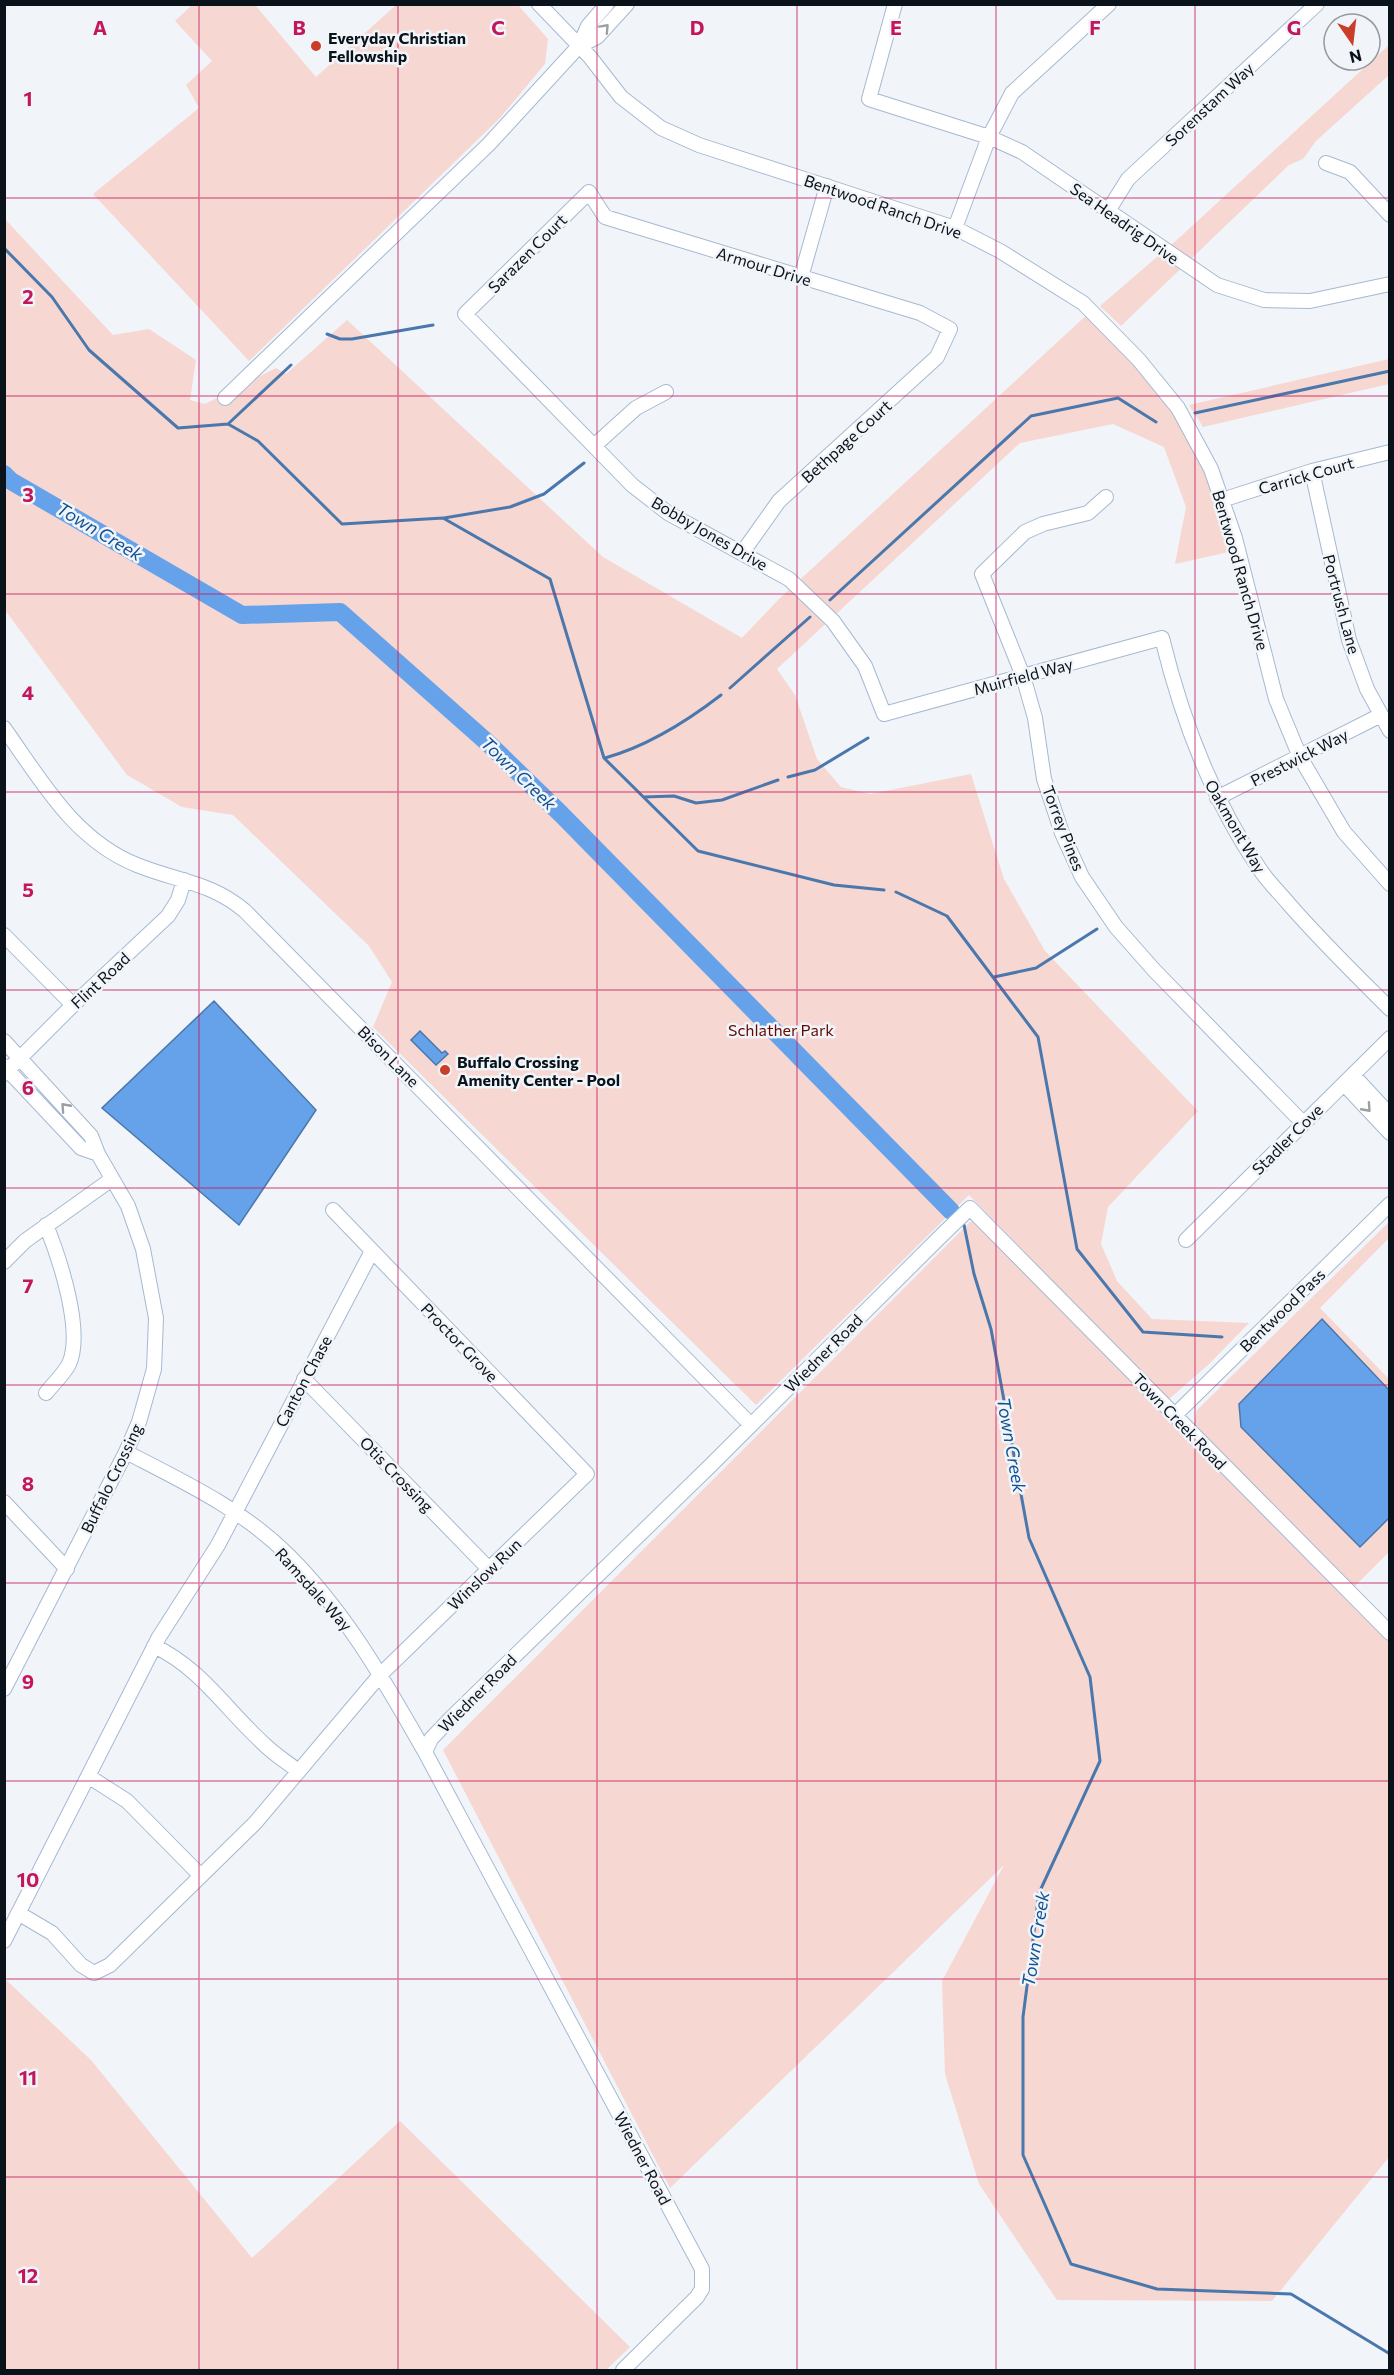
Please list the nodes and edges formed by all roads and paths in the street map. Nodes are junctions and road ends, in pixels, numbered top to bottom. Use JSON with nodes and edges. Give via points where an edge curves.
{"nodes":[{"id":1,"x":539,"y":4,"type":"edge"},
{"id":2,"x":607,"y":4,"type":"edge"},
{"id":3,"x":627,"y":4,"type":"edge"},
{"id":4,"x":895,"y":4,"type":"edge"},
{"id":5,"x":1109,"y":4,"type":"edge"},
{"id":6,"x":1317,"y":4,"type":"edge"},
{"id":7,"x":579,"y":46,"type":"junction"},
{"id":8,"x":989,"y":137,"type":"junction"},
{"id":9,"x":1326,"y":163,"type":"dead end"},
{"id":10,"x":828,"y":186,"type":"junction"},
{"id":11,"x":589,"y":192,"type":"joint"},
{"id":12,"x":1108,"y":211,"type":"junction"},
{"id":13,"x":1389,"y":215,"type":"edge"},
{"id":14,"x":955,"y":228,"type":"junction"},
{"id":15,"x":801,"y":277,"type":"junction"},
{"id":16,"x":1389,"y":284,"type":"edge"},
{"id":17,"x":465,"y":314,"type":"joint"},
{"id":18,"x":950,"y":329,"type":"joint"},
{"id":19,"x":666,"y":392,"type":"dead end"},
{"id":20,"x":225,"y":398,"type":"dead end"},
{"id":21,"x":594,"y":446,"type":"junction"},
{"id":22,"x":1389,"y":452,"type":"edge"},
{"id":23,"x":1312,"y":471,"type":"junction"},
{"id":24,"x":1106,"y":496,"type":"dead end"},
{"id":25,"x":1222,"y":500,"type":"junction"},
{"id":26,"x":742,"y":553,"type":"junction"},
{"id":27,"x":1162,"y":638,"type":"joint"},
{"id":28,"x":1023,"y":676,"type":"junction"},
{"id":29,"x":884,"y":714,"type":"joint"},
{"id":30,"x":1381,"y":715,"type":"junction"},
{"id":31,"x":4,"y":728,"type":"edge"},
{"id":32,"x":1389,"y":731,"type":"edge"},
{"id":33,"x":1300,"y":757,"type":"junction"},
{"id":34,"x":1218,"y":798,"type":"junction"},
{"id":35,"x":184,"y":880,"type":"junction"},
{"id":36,"x":1389,"y":884,"type":"edge"},
{"id":37,"x":4,"y":935,"type":"edge"},
{"id":38,"x":73,"y":1005,"type":"junction"},
{"id":39,"x":1389,"y":1009,"type":"edge"},
{"id":40,"x":1389,"y":1038,"type":"edge"},
{"id":41,"x":4,"y":1041,"type":"edge"},
{"id":42,"x":21,"y":1058,"type":"junction"},
{"id":43,"x":6,"y":1070,"type":"edge"},
{"id":44,"x":1348,"y":1079,"type":"junction"},
{"id":45,"x":1389,"y":1115,"type":"edge"},
{"id":46,"x":1303,"y":1123,"type":"junction"},
{"id":47,"x":1389,"y":1133,"type":"edge"},
{"id":48,"x":98,"y":1154,"type":"junction"},
{"id":49,"x":112,"y":1179,"type":"junction"},
{"id":50,"x":1389,"y":1204,"type":"edge"},
{"id":51,"x":970,"y":1208,"type":"joint"},
{"id":52,"x":333,"y":1210,"type":"dead end"},
{"id":53,"x":46,"y":1225,"type":"junction"},
{"id":54,"x":1186,"y":1240,"type":"dead end"},
{"id":55,"x":372,"y":1251,"type":"junction"},
{"id":56,"x":4,"y":1262,"type":"edge"},
{"id":57,"x":304,"y":1379,"type":"junction"},
{"id":58,"x":46,"y":1393,"type":"dead end"},
{"id":59,"x":1175,"y":1415,"type":"junction"},
{"id":60,"x":751,"y":1425,"type":"junction"},
{"id":61,"x":126,"y":1452,"type":"junction"},
{"id":62,"x":587,"y":1474,"type":"joint"},
{"id":63,"x":4,"y":1502,"type":"edge"},
{"id":64,"x":235,"y":1513,"type":"junction"},
{"id":65,"x":66,"y":1569,"type":"junction"},
{"id":66,"x":489,"y":1569,"type":"junction"},
{"id":67,"x":1389,"y":1633,"type":"edge"},
{"id":68,"x":154,"y":1646,"type":"junction"},
{"id":69,"x":380,"y":1674,"type":"junction"},
{"id":70,"x":4,"y":1689,"type":"edge"},
{"id":71,"x":425,"y":1752,"type":"junction"},
{"id":72,"x":298,"y":1771,"type":"junction"},
{"id":73,"x":88,"y":1776,"type":"junction"},
{"id":74,"x":200,"y":1875,"type":"junction"},
{"id":75,"x":18,"y":1913,"type":"junction"},
{"id":76,"x":4,"y":1941,"type":"edge"},
{"id":77,"x":623,"y":2370,"type":"edge"}],
"edges":[{"from":1,"to":7,"type":"street","name":"Bentwood Ranch Drive"},
{"from":2,"to":7,"type":"street","via":[[588,26]]},
{"from":7,"to":3,"type":"street","one_way":true,"via":[[597,37]]},
{"from":4,"to":8,"type":"street","name":"Sea Headrig Drive","via":[[868,99]]},
{"from":5,"to":8,"type":"street","via":[[1012,93]]},
{"from":6,"to":12,"type":"street","name":"Sorenstam Way","via":[[1128,179]]},
{"from":7,"to":10,"type":"street","name":"Bentwood Ranch Drive","via":[[621,97],[661,128],[699,145]]},
{"from":7,"to":20,"type":"street","via":[[489,144]]},
{"from":8,"to":12,"type":"street","name":"Sea Headrig Drive","via":[[1022,152]]},
{"from":8,"to":14,"type":"street"},
{"from":9,"to":13,"type":"street","via":[[1350,172]]},
{"from":10,"to":14,"type":"street","name":"Bentwood Ranch Drive"},
{"from":10,"to":15,"type":"street"},
{"from":11,"to":15,"type":"street","name":"Armour Drive","via":[[605,217]]},
{"from":11,"to":17,"type":"street","name":"Sarazen Court"},
{"from":12,"to":16,"type":"street","name":"Sea Headrig Drive","via":[[1217,285],[1264,300],[1310,301]]},
{"from":14,"to":25,"type":"street","name":"Bentwood Ranch Drive","via":[[1000,251],[1091,311],[1139,360],[1178,408],[1211,469]]},
{"from":15,"to":18,"type":"street","name":"Armour Drive","via":[[920,313]]},
{"from":17,"to":21,"type":"street","name":"Bobby Jones Drive"},
{"from":18,"to":26,"type":"street","name":"Bethpage Court","via":[[937,357],[779,501]]},
{"from":19,"to":21,"type":"street","via":[[636,408]]},
{"from":21,"to":26,"type":"street","name":"Bobby Jones Drive","via":[[632,485],[668,513]]},
{"from":22,"to":23,"type":"street","name":"Carrick Court"},
{"from":23,"to":25,"type":"street","name":"Carrick Court"},
{"from":23,"to":30,"type":"street","name":"Portrush Lane","via":[[1349,640]]},
{"from":24,"to":28,"type":"street","name":"Torrey Pines","via":[[1088,513],[1025,532],[982,574]]},
{"from":25,"to":33,"type":"street","name":"Bentwood Ranch Drive","via":[[1276,699]]},
{"from":26,"to":29,"type":"street","name":"Bobby Jones Drive","via":[[789,579],[833,621],[865,666]]},
{"from":27,"to":28,"type":"street","name":"Muirfield Way"},
{"from":27,"to":34,"type":"street","name":"Oakmont Way","via":[[1177,699]]},
{"from":28,"to":29,"type":"street","name":"Muirfield Way"},
{"from":28,"to":46,"type":"street","name":"Torrey Pines","via":[[1035,718],[1044,779],[1082,877],[1116,927],[1154,970]]},
{"from":30,"to":32,"type":"street","name":"Portrush Lane"},
{"from":30,"to":33,"type":"street","name":"Prestwick Way"},
{"from":31,"to":35,"type":"street","name":"Bison Lane","via":[[63,812],[90,837],[135,864]]},
{"from":33,"to":34,"type":"street","name":"Prestwick Way"},
{"from":33,"to":36,"type":"street","name":"Bentwood Ranch Drive","via":[[1344,832]]},
{"from":34,"to":39,"type":"street","name":"Oakmont Way","via":[[1259,869]]},
{"from":35,"to":38,"type":"street","name":"Flint Road","via":[[168,916]]},
{"from":35,"to":60,"type":"street","name":"Bison Lane","via":[[219,892],[245,911]]},
{"from":37,"to":38,"type":"street"},
{"from":38,"to":42,"type":"street","name":"Flint Road"},
{"from":40,"to":44,"type":"street","name":"Stadler Cove"},
{"from":41,"to":42,"type":"street","name":"Buffalo Crossing"},
{"from":42,"to":43,"type":"street","name":"Flint Road"},
{"from":48,"to":42,"type":"street","name":"Buffalo Crossing","one_way":true,"via":[[91,1136]]},
{"from":43,"to":48,"type":"street","via":[[81,1148]]},
{"from":44,"to":45,"type":"street"},
{"from":44,"to":46,"type":"street","name":"Stadler Cove"},
{"from":44,"to":47,"type":"street","one_way":true},
{"from":46,"to":54,"type":"street","name":"Stadler Cove"},
{"from":48,"to":49,"type":"street","name":"Buffalo Crossing"},
{"from":49,"to":53,"type":"street"},
{"from":49,"to":61,"type":"street","name":"Buffalo Crossing","via":[[128,1206],[143,1249],[156,1318],[154,1370]]},
{"from":50,"to":59,"type":"street","name":"Bentwood Pass"},
{"from":51,"to":59,"type":"street","name":"Town Creek Road"},
{"from":51,"to":60,"type":"street","name":"Wiedner Road"},
{"from":52,"to":55,"type":"street","name":"Proctor Grove"},
{"from":53,"to":56,"type":"street"},
{"from":53,"to":58,"type":"street","via":[[68,1290],[73,1328],[69,1364]]},
{"from":55,"to":57,"type":"street","name":"Canton Chase"},
{"from":55,"to":62,"type":"street","name":"Proctor Grove"},
{"from":57,"to":64,"type":"street","name":"Canton Chase"},
{"from":57,"to":66,"type":"street","name":"Otis Crossing"},
{"from":59,"to":67,"type":"street","name":"Town Creek Road"},
{"from":60,"to":71,"type":"street","name":"Wiedner Road","via":[[449,1720]]},
{"from":61,"to":64,"type":"street","name":"Ramsdale Way"},
{"from":61,"to":65,"type":"street","name":"Buffalo Crossing"},
{"from":62,"to":66,"type":"street","name":"Winslow Run"},
{"from":63,"to":65,"type":"street"},
{"from":64,"to":68,"type":"street","name":"Canton Chase"},
{"from":64,"to":69,"type":"street","name":"Ramsdale Way","via":[[286,1553],[331,1602]]},
{"from":65,"to":70,"type":"street","name":"Buffalo Crossing"},
{"from":66,"to":69,"type":"street","name":"Winslow Run"},
{"from":68,"to":72,"type":"street","via":[[177,1657],[195,1672],[265,1746]]},
{"from":68,"to":73,"type":"street","name":"Canton Chase"},
{"from":69,"to":71,"type":"street","name":"Ramsdale Way"},
{"from":69,"to":72,"type":"street","name":"Winslow Run"},
{"from":71,"to":77,"type":"street","name":"Wiedner Road","via":[[702,2269],[702,2289],[697,2297]]},
{"from":72,"to":74,"type":"street","name":"Winslow Run","via":[[255,1823]]},
{"from":73,"to":74,"type":"street","via":[[127,1801]]},
{"from":73,"to":75,"type":"street","name":"Canton Chase"},
{"from":74,"to":75,"type":"street","name":"Winslow Run","via":[[110,1965],[94,1973],[81,1965],[52,1933]]},
{"from":75,"to":76,"type":"street","name":"Canton Chase"}]}
